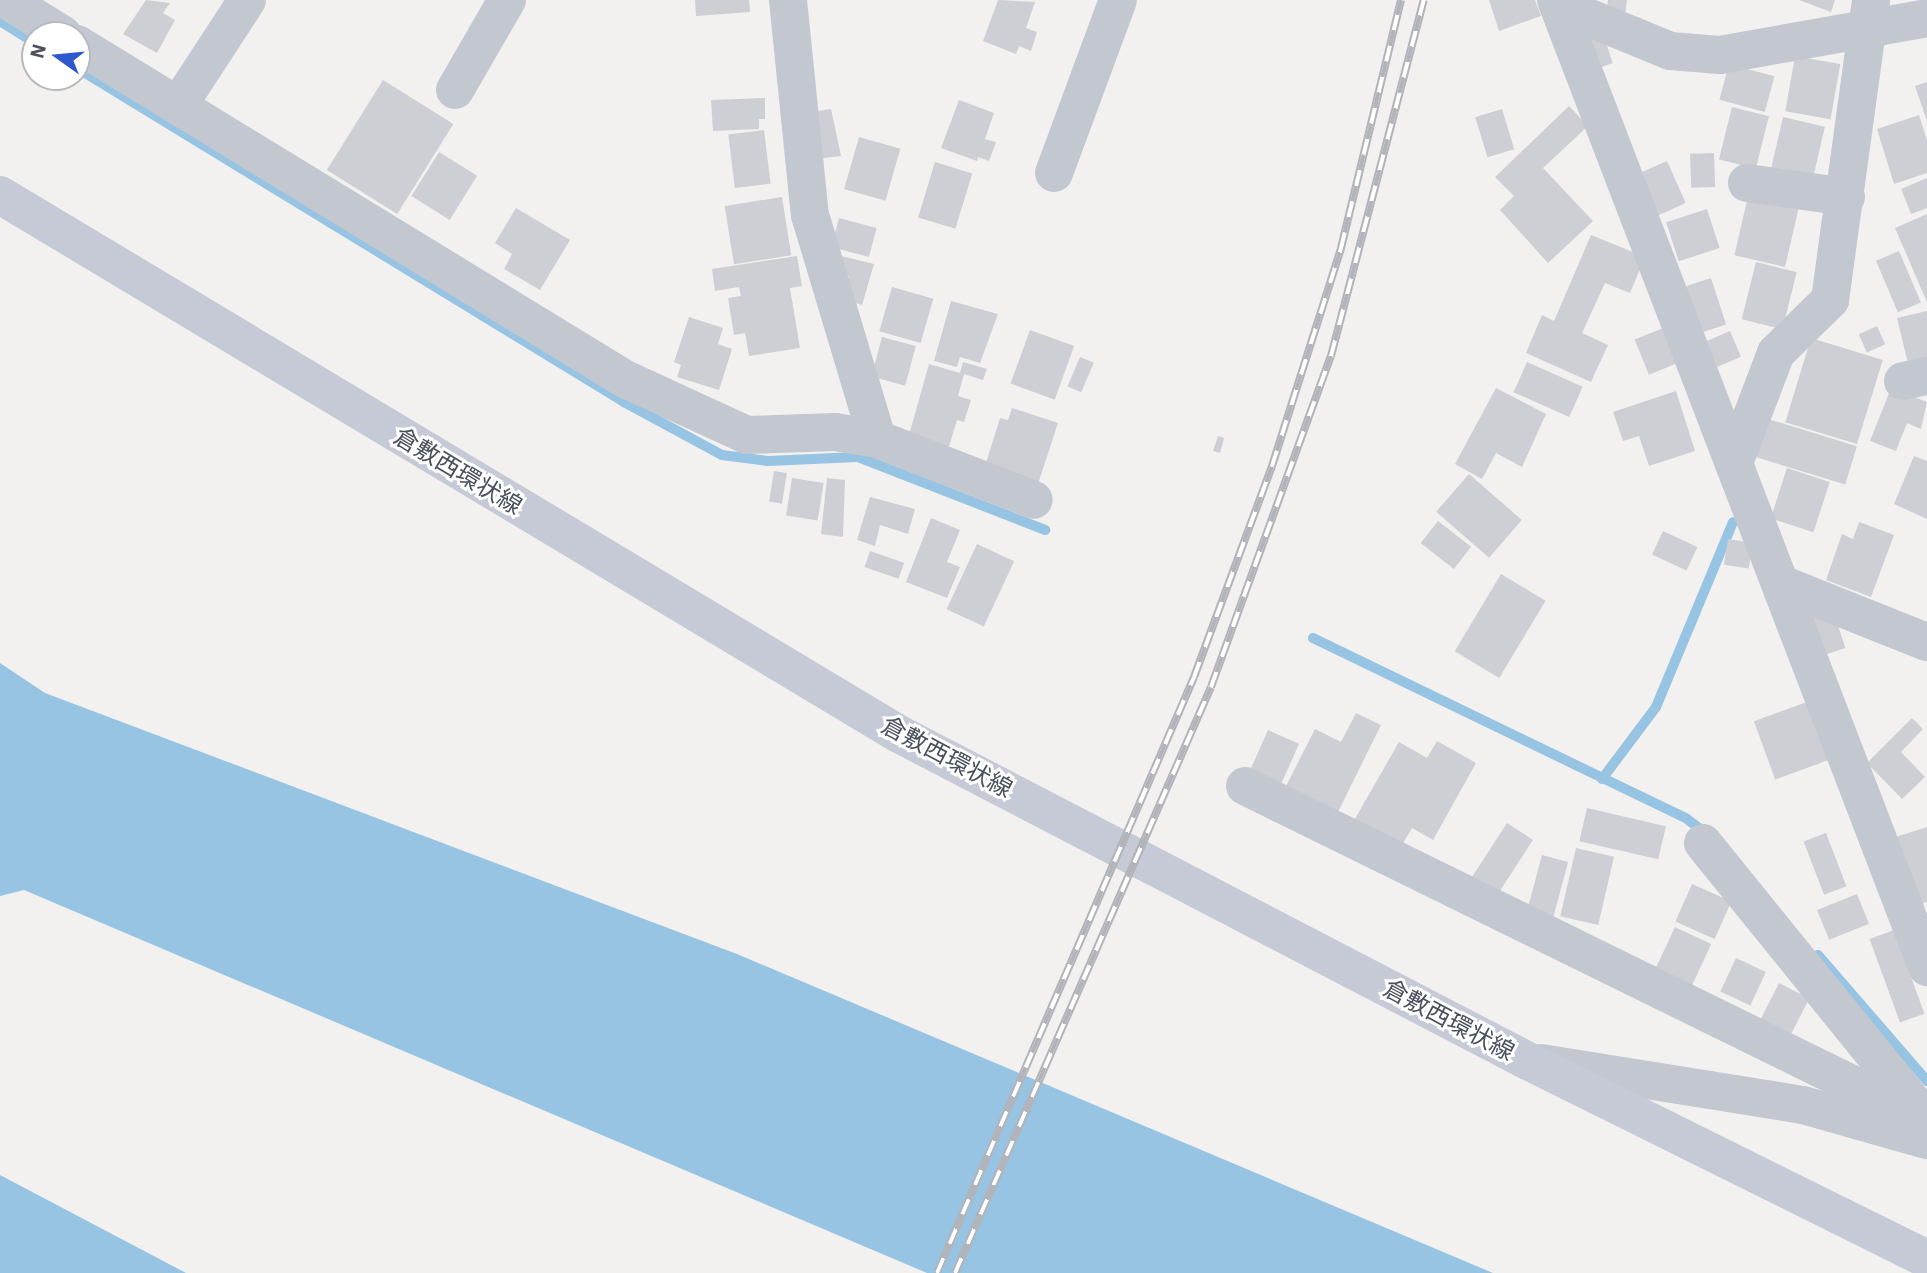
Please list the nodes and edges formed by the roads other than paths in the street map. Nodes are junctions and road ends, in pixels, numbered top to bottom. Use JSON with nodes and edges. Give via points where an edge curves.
{"nodes":[{"id":1,"x":7,"y":0,"type":"edge"},
{"id":2,"x":247,"y":0,"type":"edge"},
{"id":3,"x":508,"y":0,"type":"edge"},
{"id":4,"x":788,"y":0,"type":"edge"},
{"id":5,"x":1118,"y":0,"type":"edge"},
{"id":6,"x":1557,"y":2,"type":"edge"},
{"id":7,"x":1869,"y":14,"type":"edge"},
{"id":8,"x":1927,"y":18,"type":"edge"},
{"id":9,"x":41,"y":21,"type":"edge"},
{"id":10,"x":91,"y":53,"type":"edge"},
{"id":11,"x":455,"y":90,"type":"dead end"},
{"id":12,"x":178,"y":106,"type":"junction"},
{"id":13,"x":1054,"y":173,"type":"dead end"},
{"id":14,"x":1747,"y":183,"type":"dead end"},
{"id":15,"x":0,"y":195,"type":"edge"},
{"id":16,"x":1846,"y":197,"type":"junction"},
{"id":17,"x":877,"y":439,"type":"junction"},
{"id":18,"x":1734,"y":463,"type":"junction"},
{"id":19,"x":1034,"y":500,"type":"dead end"},
{"id":20,"x":1781,"y":584,"type":"junction"},
{"id":21,"x":1927,"y":642,"type":"edge"},
{"id":22,"x":1245,"y":786,"type":"dead end"},
{"id":23,"x":1703,"y":843,"type":"dead end"},
{"id":24,"x":1927,"y":967,"type":"edge"},
{"id":25,"x":1528,"y":1061,"type":"junction"},
{"id":26,"x":1927,"y":1120,"type":"edge"},
{"id":27,"x":1927,"y":1140,"type":"edge"},
{"id":28,"x":1927,"y":1259,"type":"edge"}],
"edges":[{"from":1,"to":9,"type":"street"},
{"from":2,"to":12,"type":"street"},
{"from":3,"to":11,"type":"street"},
{"from":4,"to":17,"type":"street","via":[[810,215]]},
{"from":5,"to":13,"type":"street"},
{"from":6,"to":7,"type":"street","via":[[1670,51],[1720,55]]},
{"from":6,"to":18,"type":"street"},
{"from":7,"to":8,"type":"street"},
{"from":7,"to":16,"type":"street"},
{"from":10,"to":12,"type":"street"},
{"from":12,"to":17,"type":"street","via":[[625,379],[747,435],[835,432]]},
{"from":14,"to":16,"type":"street"},
{"from":15,"to":25,"type":"main road","name":"倉敷西環状線","via":[[900,734]]},
{"from":16,"to":18,"type":"street","via":[[1830,300],[1776,353]]},
{"from":17,"to":19,"type":"street"},
{"from":18,"to":20,"type":"street"},
{"from":20,"to":21,"type":"street"},
{"from":20,"to":24,"type":"street"},
{"from":22,"to":26,"type":"street"},
{"from":23,"to":26,"type":"street"},
{"from":25,"to":27,"type":"street","via":[[1803,1105]]},
{"from":25,"to":28,"type":"main road","name":"倉敷西環状線"}]}
